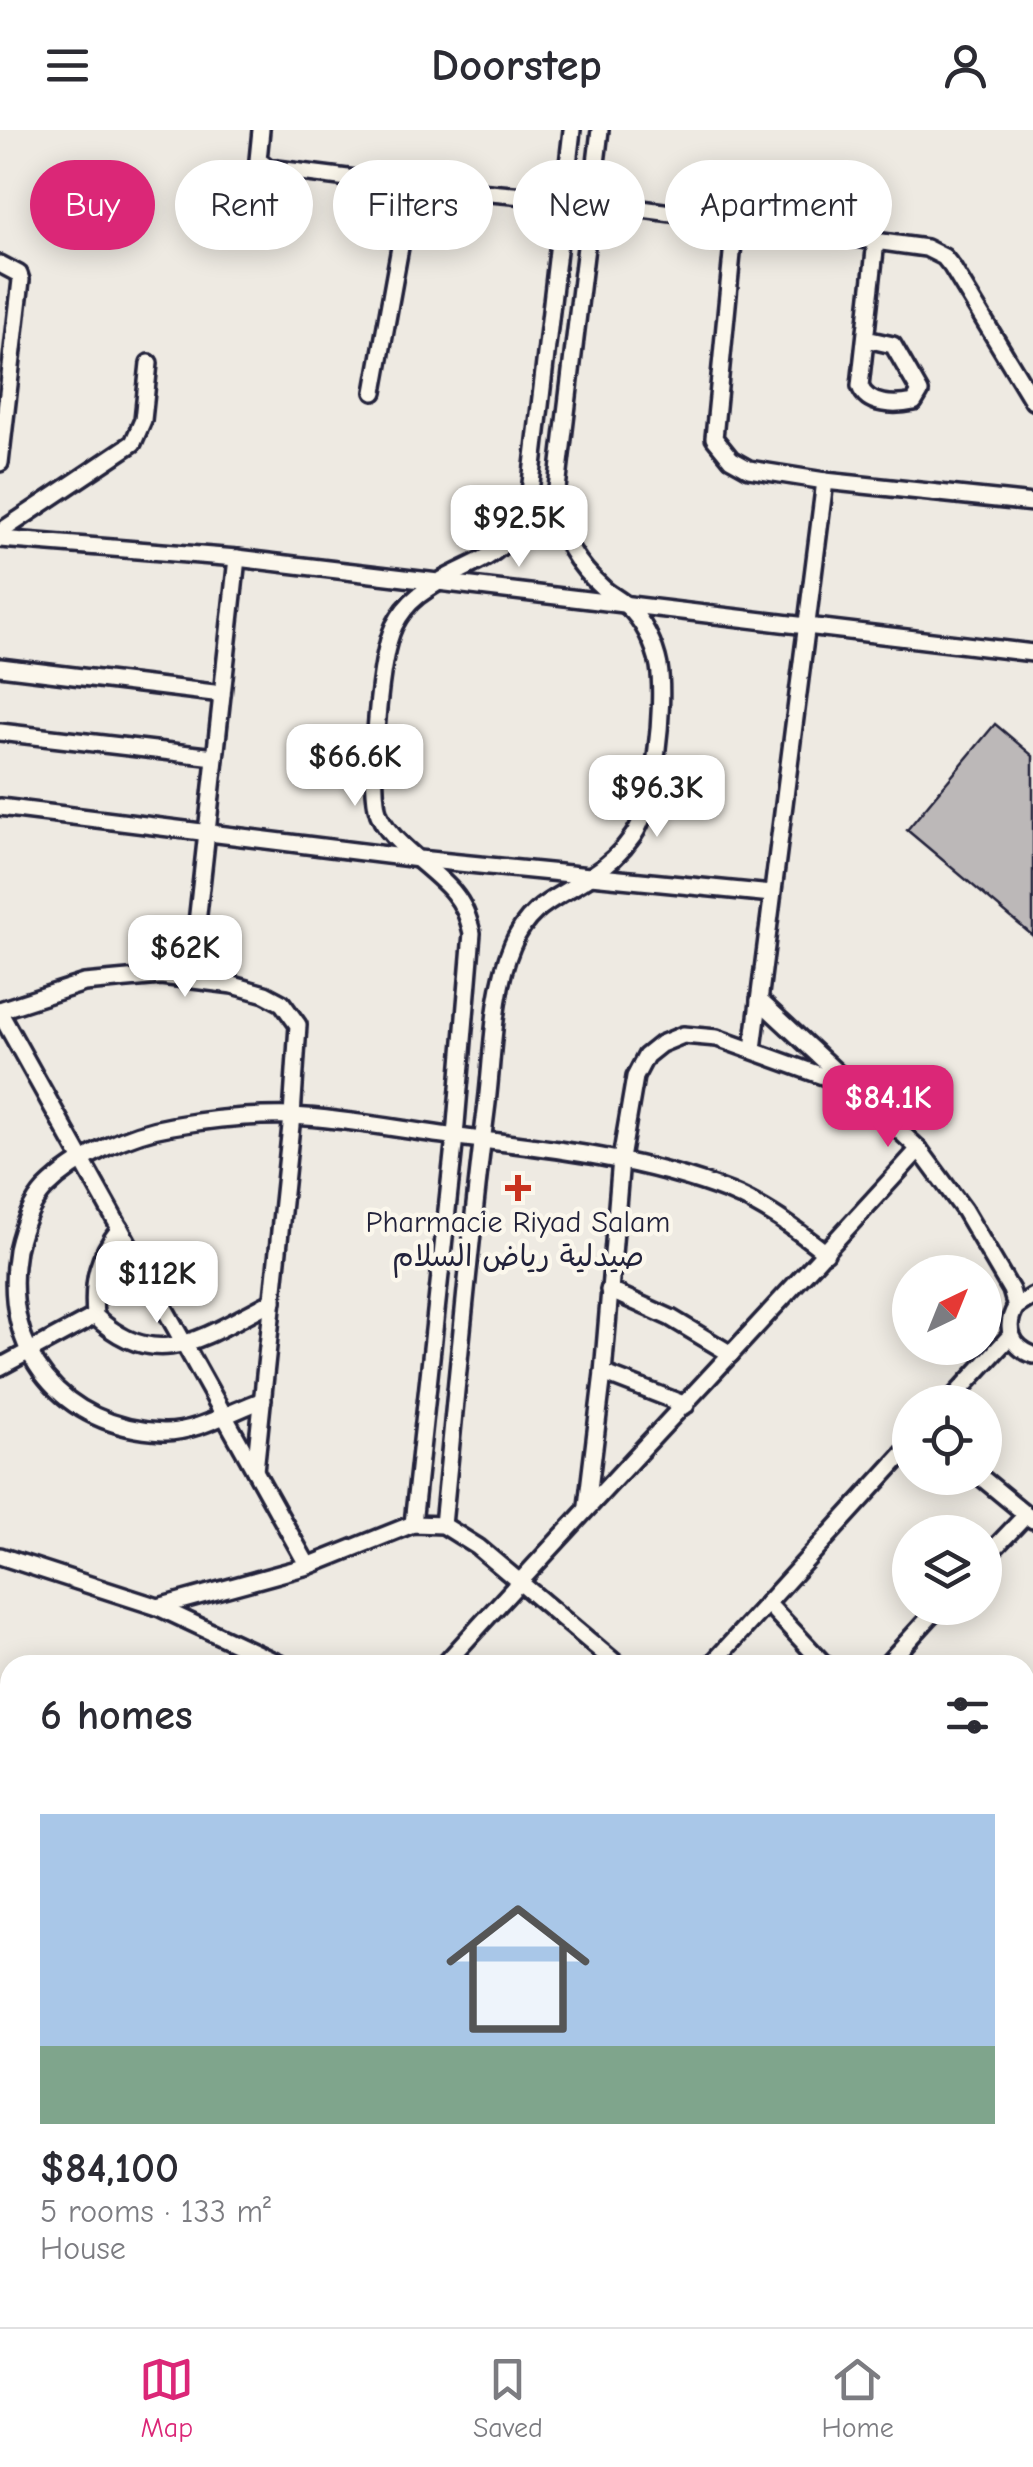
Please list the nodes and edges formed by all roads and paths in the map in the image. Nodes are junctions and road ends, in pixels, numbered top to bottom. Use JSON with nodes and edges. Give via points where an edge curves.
{"nodes":[{"id":1,"x":261,"y":130,"type":"edge"},
{"id":2,"x":572,"y":130,"type":"edge"},
{"id":3,"x":600,"y":130,"type":"edge"},
{"id":4,"x":569,"y":160,"type":"edge"},
{"id":5,"x":596,"y":160,"type":"edge"},
{"id":6,"x":333,"y":176,"type":"edge"},
{"id":7,"x":892,"y":244,"type":"edge"},
{"id":8,"x":400,"y":250,"type":"edge"},
{"id":9,"x":559,"y":250,"type":"edge"},
{"id":10,"x":585,"y":250,"type":"edge"},
{"id":11,"x":732,"y":250,"type":"edge"},
{"id":12,"x":875,"y":250,"type":"edge"},
{"id":13,"x":0,"y":264,"type":"edge"},
{"id":14,"x":866,"y":339,"type":"junction"},
{"id":15,"x":148,"y":364,"type":"dead end"},
{"id":16,"x":374,"y":392,"type":"dead end"},
{"id":17,"x":1033,"y":401,"type":"edge"},
{"id":18,"x":0,"y":463,"type":"edge"},
{"id":19,"x":826,"y":481,"type":"junction"},
{"id":20,"x":1033,"y":504,"type":"edge"},
{"id":21,"x":0,"y":536,"type":"edge"},
{"id":22,"x":238,"y":558,"type":"junction"},
{"id":23,"x":438,"y":582,"type":"junction"},
{"id":24,"x":629,"y":608,"type":"junction"},
{"id":25,"x":807,"y":625,"type":"junction"},
{"id":26,"x":1033,"y":653,"type":"edge"},
{"id":27,"x":0,"y":667,"type":"edge"},
{"id":28,"x":222,"y":694,"type":"junction"},
{"id":29,"x":0,"y":732,"type":"edge"},
{"id":30,"x":216,"y":757,"type":"junction"},
{"id":31,"x":0,"y":807,"type":"edge"},
{"id":32,"x":207,"y":834,"type":"junction"},
{"id":33,"x":419,"y":859,"type":"junction"},
{"id":34,"x":589,"y":877,"type":"junction"},
{"id":35,"x":772,"y":894,"type":"junction"},
{"id":36,"x":191,"y":978,"type":"junction"},
{"id":37,"x":759,"y":1000,"type":"junction"},
{"id":38,"x":0,"y":1012,"type":"edge"},
{"id":39,"x":752,"y":1050,"type":"junction"},
{"id":40,"x":856,"y":1088,"type":"junction"},
{"id":41,"x":292,"y":1116,"type":"junction"},
{"id":42,"x":455,"y":1136,"type":"junction"},
{"id":43,"x":482,"y":1140,"type":"junction"},
{"id":44,"x":919,"y":1150,"type":"junction"},
{"id":45,"x":621,"y":1159,"type":"junction"},
{"id":46,"x":82,"y":1160,"type":"junction"},
{"id":47,"x":120,"y":1228,"type":"junction"},
{"id":48,"x":826,"y":1253,"type":"junction"},
{"id":49,"x":610,"y":1290,"type":"junction"},
{"id":50,"x":1033,"y":1296,"type":"edge"},
{"id":51,"x":273,"y":1300,"type":"junction"},
{"id":52,"x":1016,"y":1307,"type":"junction"},
{"id":53,"x":95,"y":1316,"type":"junction"},
{"id":54,"x":1010,"y":1335,"type":"junction"},
{"id":55,"x":185,"y":1345,"type":"junction"},
{"id":56,"x":24,"y":1354,"type":"junction"},
{"id":57,"x":730,"y":1354,"type":"junction"},
{"id":58,"x":1033,"y":1355,"type":"edge"},
{"id":59,"x":0,"y":1367,"type":"edge"},
{"id":60,"x":602,"y":1373,"type":"junction"},
{"id":61,"x":964,"y":1385,"type":"edge"},
{"id":62,"x":262,"y":1400,"type":"junction"},
{"id":63,"x":686,"y":1405,"type":"junction"},
{"id":64,"x":224,"y":1414,"type":"junction"},
{"id":65,"x":892,"y":1466,"type":"edge"},
{"id":66,"x":255,"y":1471,"type":"junction"},
{"id":67,"x":1002,"y":1495,"type":"edge"},
{"id":68,"x":587,"y":1506,"type":"junction"},
{"id":69,"x":1029,"y":1518,"type":"edge"},
{"id":70,"x":413,"y":1524,"type":"junction"},
{"id":71,"x":443,"y":1525,"type":"junction"},
{"id":72,"x":1002,"y":1543,"type":"edge"},
{"id":73,"x":0,"y":1556,"type":"edge"},
{"id":74,"x":308,"y":1566,"type":"junction"},
{"id":75,"x":520,"y":1581,"type":"junction"},
{"id":76,"x":767,"y":1603,"type":"junction"},
{"id":77,"x":158,"y":1607,"type":"junction"},
{"id":78,"x":922,"y":1625,"type":"edge"},
{"id":79,"x":261,"y":1655,"type":"edge"},
{"id":80,"x":453,"y":1655,"type":"edge"},
{"id":81,"x":606,"y":1655,"type":"edge"},
{"id":82,"x":720,"y":1655,"type":"edge"},
{"id":83,"x":816,"y":1655,"type":"edge"},
{"id":84,"x":895,"y":1655,"type":"edge"}],
"edges":[{"from":1,"to":6,"type":"street","via":[[258,158],[264,167]]},
{"from":2,"to":4,"type":"street"},
{"from":3,"to":5,"type":"street"},
{"from":7,"to":17,"type":"street","via":[[926,248],[948,262]]},
{"from":8,"to":16,"type":"street"},
{"from":9,"to":23,"type":"street","via":[[524,515],[502,549]]},
{"from":10,"to":24,"type":"street","via":[[555,505],[574,556]]},
{"from":11,"to":19,"type":"street","via":[[714,438],[730,459],[749,469]]},
{"from":12,"to":14,"type":"street"},
{"from":13,"to":18,"type":"street","via":[[21,278]]},
{"from":14,"to":14,"type":"street","via":[[864,397],[914,402],[920,392],[897,349]]},
{"from":15,"to":21,"type":"street","via":[[143,420],[133,442]]},
{"from":19,"to":20,"type":"street"},
{"from":19,"to":25,"type":"street"},
{"from":21,"to":22,"type":"street"},
{"from":22,"to":23,"type":"street"},
{"from":22,"to":28,"type":"street"},
{"from":23,"to":24,"type":"street"},
{"from":23,"to":33,"type":"street","via":[[415,598],[392,630],[374,763],[377,812]]},
{"from":24,"to":25,"type":"street"},
{"from":24,"to":34,"type":"street","via":[[659,668],[658,748],[636,834]]},
{"from":25,"to":26,"type":"street"},
{"from":25,"to":35,"type":"street"},
{"from":27,"to":28,"type":"street"},
{"from":28,"to":30,"type":"street"},
{"from":29,"to":30,"type":"street"},
{"from":30,"to":32,"type":"street"},
{"from":31,"to":32,"type":"street"},
{"from":32,"to":33,"type":"street"},
{"from":32,"to":36,"type":"street"},
{"from":33,"to":34,"type":"street"},
{"from":33,"to":42,"type":"street","via":[[458,899],[472,933]]},
{"from":34,"to":35,"type":"street"},
{"from":34,"to":43,"type":"street","via":[[545,901],[512,946]]},
{"from":35,"to":37,"type":"street"},
{"from":36,"to":38,"type":"street","via":[[84,983]]},
{"from":36,"to":41,"type":"street","via":[[266,994],[291,1012],[298,1026]]},
{"from":37,"to":39,"type":"street"},
{"from":37,"to":40,"type":"street"},
{"from":38,"to":46,"type":"street"},
{"from":39,"to":40,"type":"street"},
{"from":39,"to":45,"type":"street","via":[[684,1035],[646,1056]]},
{"from":40,"to":44,"type":"street"},
{"from":41,"to":42,"type":"street"},
{"from":41,"to":46,"type":"street","via":[[174,1125]]},
{"from":41,"to":51,"type":"street"},
{"from":42,"to":43,"type":"street"},
{"from":42,"to":70,"type":"street"},
{"from":43,"to":45,"type":"street"},
{"from":43,"to":71,"type":"street"},
{"from":44,"to":48,"type":"street"},
{"from":44,"to":52,"type":"street","via":[[964,1210]]},
{"from":45,"to":48,"type":"street","via":[[734,1194]]},
{"from":45,"to":49,"type":"street"},
{"from":46,"to":47,"type":"street"},
{"from":46,"to":56,"type":"street","via":[[35,1202],[19,1241],[12,1288]]},
{"from":47,"to":53,"type":"street","via":[[94,1277]]},
{"from":47,"to":55,"type":"street"},
{"from":48,"to":57,"type":"street"},
{"from":49,"to":57,"type":"street"},
{"from":49,"to":60,"type":"street"},
{"from":50,"to":52,"type":"street"},
{"from":51,"to":55,"type":"street"},
{"from":51,"to":62,"type":"street"},
{"from":52,"to":54,"type":"street"},
{"from":53,"to":55,"type":"street","via":[[141,1346]]},
{"from":53,"to":56,"type":"street"},
{"from":54,"to":58,"type":"street"},
{"from":54,"to":61,"type":"street"},
{"from":55,"to":64,"type":"street"},
{"from":56,"to":59,"type":"street"},
{"from":56,"to":64,"type":"street","via":[[62,1396],[99,1420],[166,1432]]},
{"from":57,"to":63,"type":"street"},
{"from":60,"to":63,"type":"street"},
{"from":60,"to":68,"type":"street"},
{"from":62,"to":64,"type":"street"},
{"from":62,"to":66,"type":"street"},
{"from":63,"to":68,"type":"street"},
{"from":64,"to":66,"type":"street"},
{"from":65,"to":76,"type":"street"},
{"from":66,"to":74,"type":"street"},
{"from":67,"to":69,"type":"street"},
{"from":68,"to":75,"type":"street"},
{"from":69,"to":72,"type":"street"},
{"from":70,"to":71,"type":"street"},
{"from":70,"to":74,"type":"street"},
{"from":71,"to":75,"type":"street"},
{"from":73,"to":77,"type":"street"},
{"from":74,"to":77,"type":"street"},
{"from":75,"to":80,"type":"street"},
{"from":75,"to":81,"type":"street"},
{"from":76,"to":82,"type":"street"},
{"from":76,"to":83,"type":"street"},
{"from":77,"to":79,"type":"street"},
{"from":78,"to":84,"type":"street"}]}
